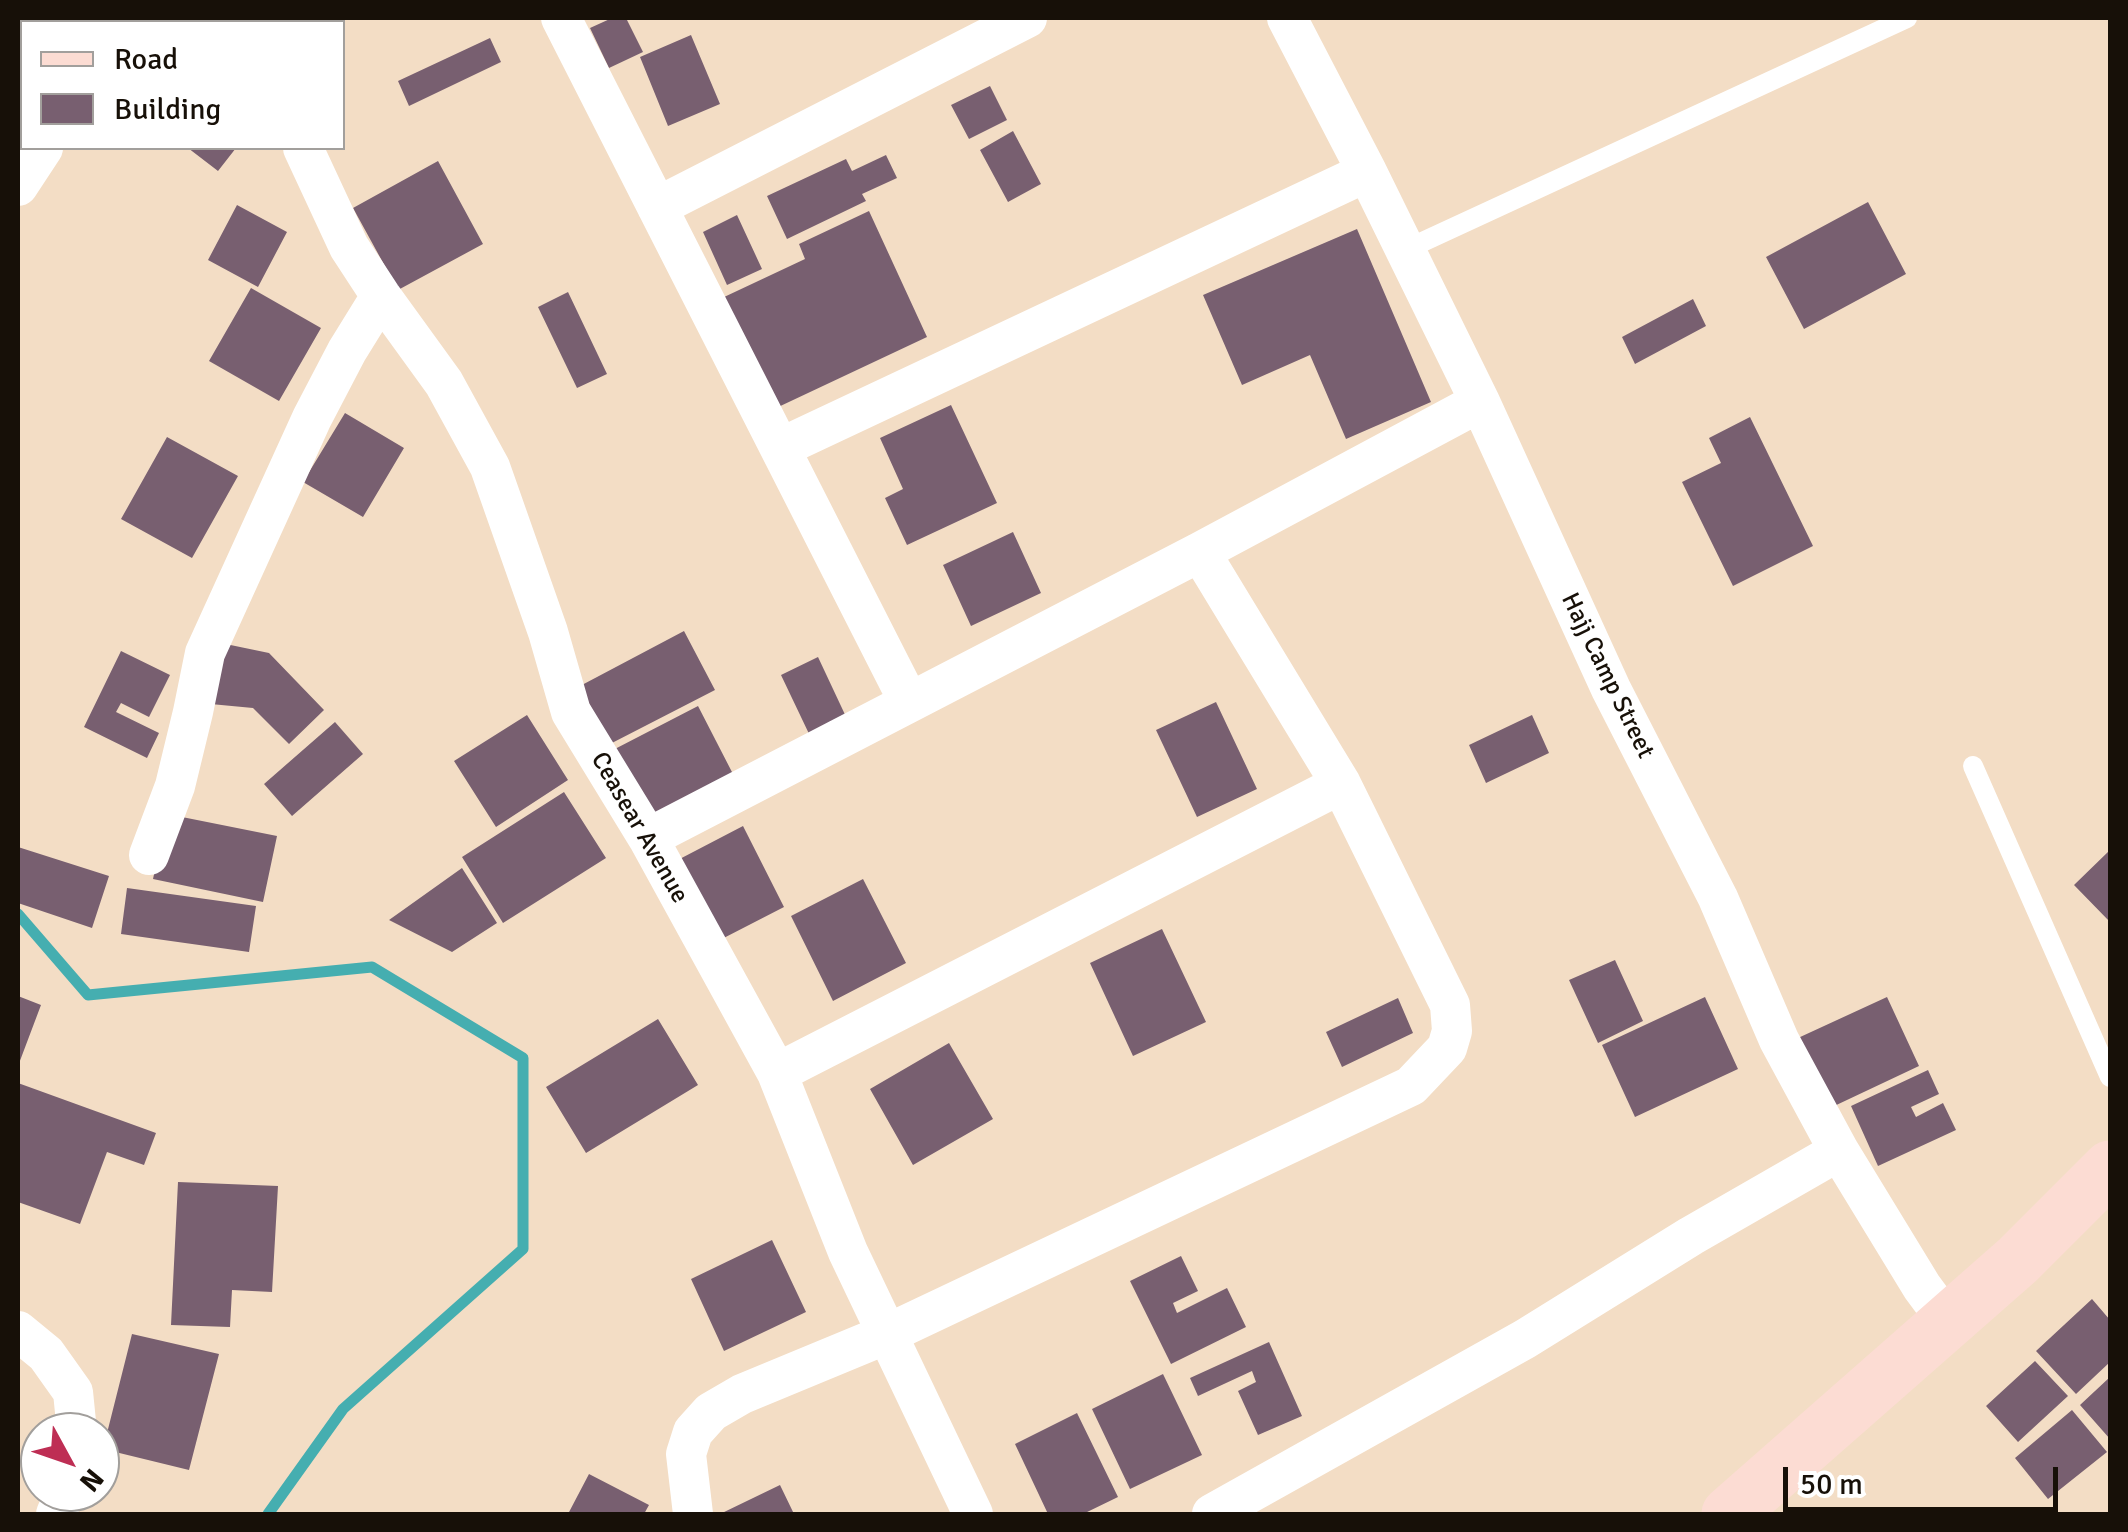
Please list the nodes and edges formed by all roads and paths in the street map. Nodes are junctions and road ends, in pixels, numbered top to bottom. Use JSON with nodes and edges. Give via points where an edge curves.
{"nodes":[{"id":1,"x":561,"y":18,"type":"edge"},
{"id":2,"x":1027,"y":18,"type":"edge"},
{"id":3,"x":1287,"y":18,"type":"edge"},
{"id":4,"x":1907,"y":18,"type":"edge"},
{"id":5,"x":42,"y":150,"type":"edge"},
{"id":6,"x":303,"y":150,"type":"edge"},
{"id":7,"x":1366,"y":172,"type":"junction"},
{"id":8,"x":18,"y":186,"type":"edge"},
{"id":9,"x":658,"y":207,"type":"junction"},
{"id":10,"x":1405,"y":250,"type":"junction"},
{"id":11,"x":380,"y":296,"type":"junction"},
{"id":12,"x":1480,"y":402,"type":"junction"},
{"id":13,"x":780,"y":448,"type":"junction"},
{"id":14,"x":1200,"y":552,"type":"junction"},
{"id":15,"x":909,"y":702,"type":"junction"},
{"id":16,"x":1973,"y":766,"type":"dead end"},
{"id":17,"x":1341,"y":784,"type":"junction"},
{"id":18,"x":648,"y":838,"type":"junction"},
{"id":19,"x":149,"y":855,"type":"dead end"},
{"id":20,"x":777,"y":1072,"type":"junction"},
{"id":21,"x":2110,"y":1078,"type":"edge"},
{"id":22,"x":1839,"y":1151,"type":"junction"},
{"id":23,"x":2110,"y":1168,"type":"edge"},
{"id":24,"x":2110,"y":1221,"type":"edge"},
{"id":25,"x":1948,"y":1322,"type":"junction"},
{"id":26,"x":18,"y":1332,"type":"edge"},
{"id":27,"x":887,"y":1334,"type":"junction"},
{"id":28,"x":75,"y":1412,"type":"edge"},
{"id":29,"x":693,"y":1514,"type":"edge"},
{"id":30,"x":973,"y":1514,"type":"edge"},
{"id":31,"x":1212,"y":1514,"type":"edge"},
{"id":32,"x":1729,"y":1514,"type":"edge"},
{"id":33,"x":1782,"y":1514,"type":"edge"}],
"edges":[{"from":1,"to":9,"type":"street"},
{"from":2,"to":9,"type":"street"},
{"from":3,"to":7,"type":"street","name":"Hajj Camp Street"},
{"from":4,"to":10,"type":"lane"},
{"from":5,"to":8,"type":"street"},
{"from":6,"to":11,"type":"street","name":"Ceasear Avenue"},
{"from":7,"to":10,"type":"street","name":"Hajj Camp Street"},
{"from":7,"to":13,"type":"street"},
{"from":9,"to":13,"type":"street"},
{"from":10,"to":12,"type":"street","name":"Hajj Camp Street"},
{"from":11,"to":18,"type":"street","name":"Ceasear Avenue","via":[[444,383],[490,467],[571,712]]},
{"from":11,"to":19,"type":"street","via":[[312,418],[205,653],[174,786]]},
{"from":12,"to":14,"type":"street"},
{"from":12,"to":22,"type":"street","name":"Hajj Camp Street","via":[[1611,689],[1718,898],[1779,1040]]},
{"from":13,"to":15,"type":"street"},
{"from":14,"to":15,"type":"street"},
{"from":14,"to":17,"type":"street"},
{"from":15,"to":18,"type":"street"},
{"from":16,"to":21,"type":"lane"},
{"from":17,"to":20,"type":"street"},
{"from":17,"to":27,"type":"street","via":[[1450,1006],[1447,1048],[1410,1086]]},
{"from":18,"to":20,"type":"street","name":"Ceasear Avenue"},
{"from":20,"to":27,"type":"street","name":"Ceasear Avenue"},
{"from":22,"to":25,"type":"street","name":"Hajj Camp Street"},
{"from":22,"to":31,"type":"street","via":[[1525,1339]]},
{"from":23,"to":25,"type":"street"},
{"from":24,"to":33,"type":"street"},
{"from":25,"to":32,"type":"street"},
{"from":26,"to":28,"type":"street","via":[[46,1354],[73,1392]]},
{"from":27,"to":29,"type":"street","via":[[711,1412],[693,1432],[686,1454]]},
{"from":27,"to":30,"type":"street","name":"Ceasear Avenue"}]}
